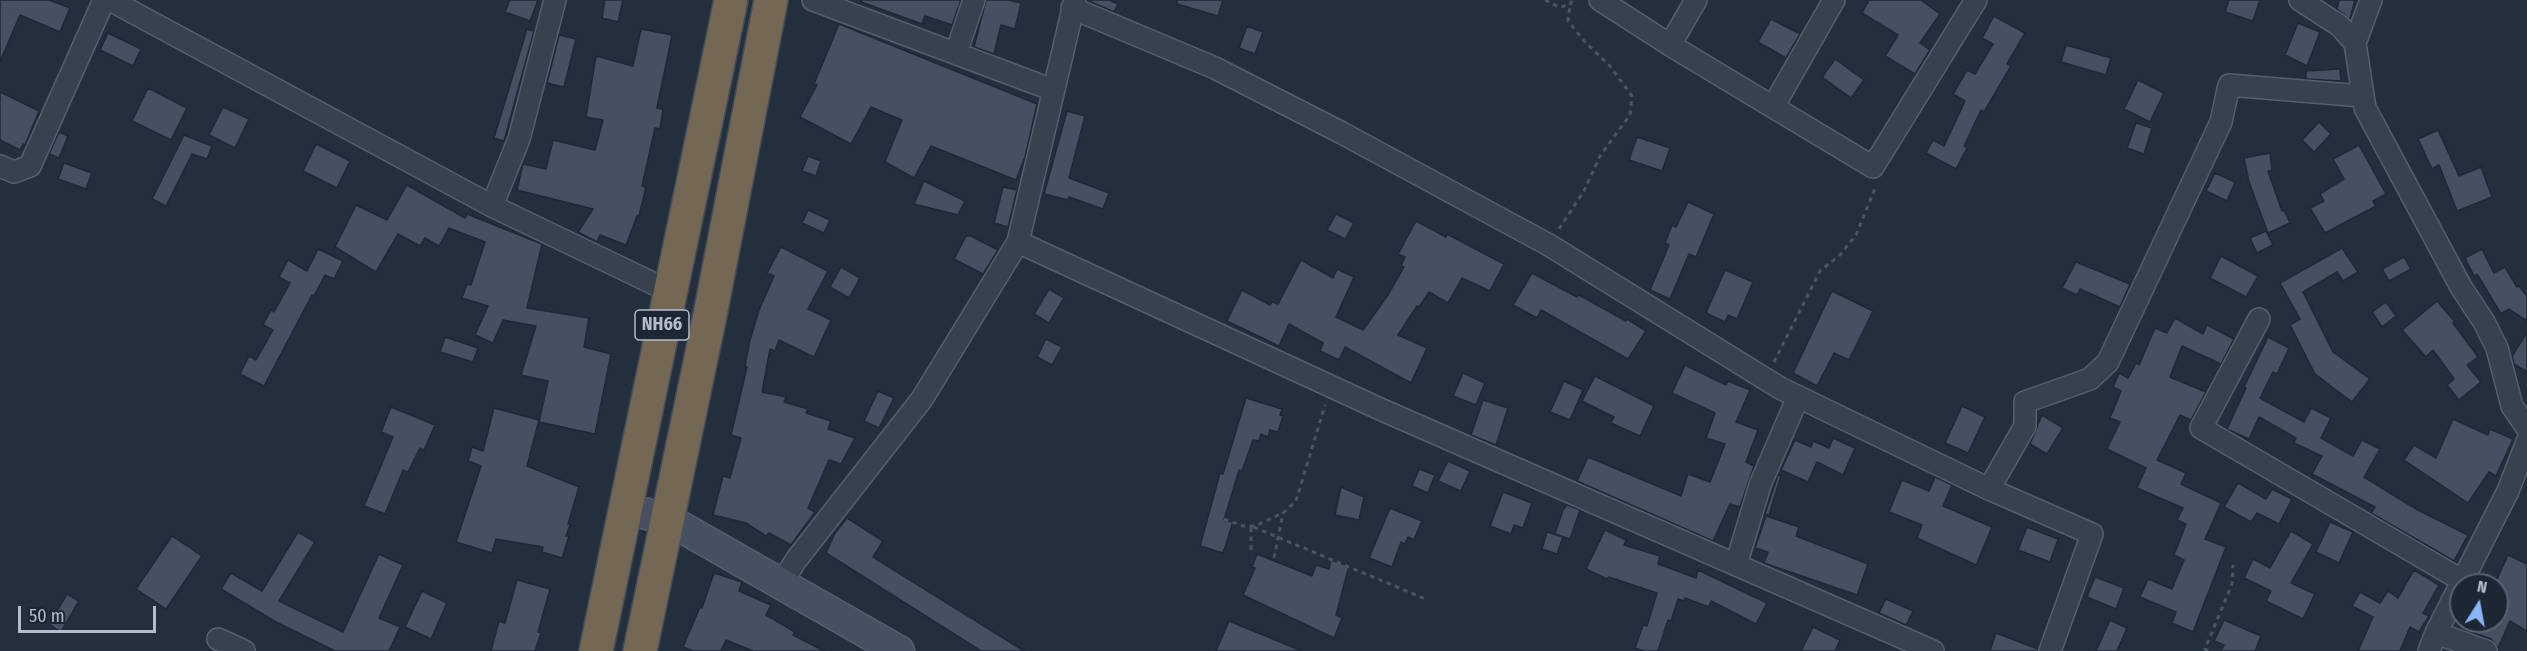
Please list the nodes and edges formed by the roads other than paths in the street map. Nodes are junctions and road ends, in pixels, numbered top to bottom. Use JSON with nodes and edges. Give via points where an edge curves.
{"nodes":[{"id":1,"x":104,"y":0,"type":"edge"},
{"id":2,"x":110,"y":0,"type":"edge"},
{"id":3,"x":555,"y":0,"type":"edge"},
{"id":4,"x":730,"y":0,"type":"edge"},
{"id":5,"x":771,"y":0,"type":"edge"},
{"id":6,"x":813,"y":0,"type":"edge"},
{"id":7,"x":974,"y":0,"type":"edge"},
{"id":8,"x":1600,"y":0,"type":"edge"},
{"id":9,"x":1696,"y":0,"type":"edge"},
{"id":10,"x":1834,"y":0,"type":"edge"},
{"id":11,"x":1976,"y":0,"type":"edge"},
{"id":12,"x":2300,"y":0,"type":"edge"},
{"id":13,"x":2371,"y":0,"type":"edge"},
{"id":14,"x":1074,"y":4,"type":"edge"},
{"id":15,"x":2355,"y":43,"type":"junction"},
{"id":16,"x":1670,"y":45,"type":"junction"},
{"id":17,"x":956,"y":53,"type":"junction"},
{"id":18,"x":1053,"y":90,"type":"junction"},
{"id":19,"x":2362,"y":96,"type":"junction"},
{"id":20,"x":1773,"y":107,"type":"junction"},
{"id":21,"x":0,"y":166,"type":"edge"},
{"id":22,"x":492,"y":206,"type":"junction"},
{"id":23,"x":1018,"y":242,"type":"junction"},
{"id":24,"x":669,"y":291,"type":"junction"},
{"id":25,"x":2259,"y":319,"type":"dead end"},
{"id":26,"x":1798,"y":397,"type":"junction"},
{"id":27,"x":2527,"y":428,"type":"edge"},
{"id":28,"x":2527,"y":442,"type":"edge"},
{"id":29,"x":1989,"y":489,"type":"junction"},
{"id":30,"x":625,"y":508,"type":"junction"},
{"id":31,"x":669,"y":520,"type":"junction"},
{"id":32,"x":1736,"y":565,"type":"junction"},
{"id":33,"x":2449,"y":573,"type":"edge"},
{"id":34,"x":2467,"y":573,"type":"edge"},
{"id":35,"x":781,"y":584,"type":"junction"},
{"id":36,"x":2449,"y":609,"type":"edge"},
{"id":37,"x":218,"y":639,"type":"dead end"},
{"id":38,"x":2433,"y":642,"type":"edge"},
{"id":39,"x":244,"y":651,"type":"edge"},
{"id":40,"x":596,"y":651,"type":"edge"},
{"id":41,"x":640,"y":651,"type":"edge"},
{"id":42,"x":899,"y":651,"type":"edge"},
{"id":43,"x":1933,"y":651,"type":"edge"},
{"id":44,"x":2050,"y":651,"type":"edge"},
{"id":45,"x":2486,"y":651,"type":"edge"}],
"edges":[{"from":1,"to":21,"type":"street","via":[[30,166],[14,172]]},
{"from":2,"to":22,"type":"street"},
{"from":3,"to":22,"type":"street","via":[[519,139]]},
{"from":4,"to":24,"type":"highway","number":"NH66"},
{"from":5,"to":31,"type":"highway","number":"NH66"},
{"from":6,"to":17,"type":"street"},
{"from":7,"to":17,"type":"street"},
{"from":8,"to":16,"type":"street"},
{"from":9,"to":16,"type":"street"},
{"from":10,"to":20,"type":"street"},
{"from":11,"to":20,"type":"street","via":[[1873,167]]},
{"from":12,"to":15,"type":"street","via":[[2340,26]]},
{"from":13,"to":15,"type":"street"},
{"from":14,"to":18,"type":"street"},
{"from":14,"to":26,"type":"street","via":[[1215,68],[1549,245]]},
{"from":15,"to":19,"type":"street"},
{"from":16,"to":20,"type":"street"},
{"from":17,"to":18,"type":"street"},
{"from":18,"to":23,"type":"street"},
{"from":19,"to":27,"type":"street","via":[[2389,154],[2497,348],[2512,406]]},
{"from":19,"to":29,"type":"street","via":[[2229,86],[2221,122],[2108,362],[2090,380],[2025,402],[2025,426]]},
{"from":22,"to":24,"type":"street"},
{"from":23,"to":32,"type":"street"},
{"from":23,"to":35,"type":"street","via":[[922,399]]},
{"from":24,"to":30,"type":"highway","number":"NH66"},
{"from":25,"to":33,"type":"street","via":[[2200,428]]},
{"from":26,"to":29,"type":"street"},
{"from":26,"to":32,"type":"street","via":[[1761,485]]},
{"from":28,"to":34,"type":"street","via":[[2508,492]]},
{"from":29,"to":44,"type":"street","via":[[2092,534]]},
{"from":30,"to":31,"type":"street"},
{"from":30,"to":40,"type":"highway","number":"NH66"},
{"from":31,"to":35,"type":"street"},
{"from":31,"to":41,"type":"highway","number":"NH66"},
{"from":32,"to":43,"type":"street"},
{"from":35,"to":42,"type":"street"},
{"from":36,"to":38,"type":"street"},
{"from":37,"to":39,"type":"street"},
{"from":38,"to":45,"type":"street"}]}
